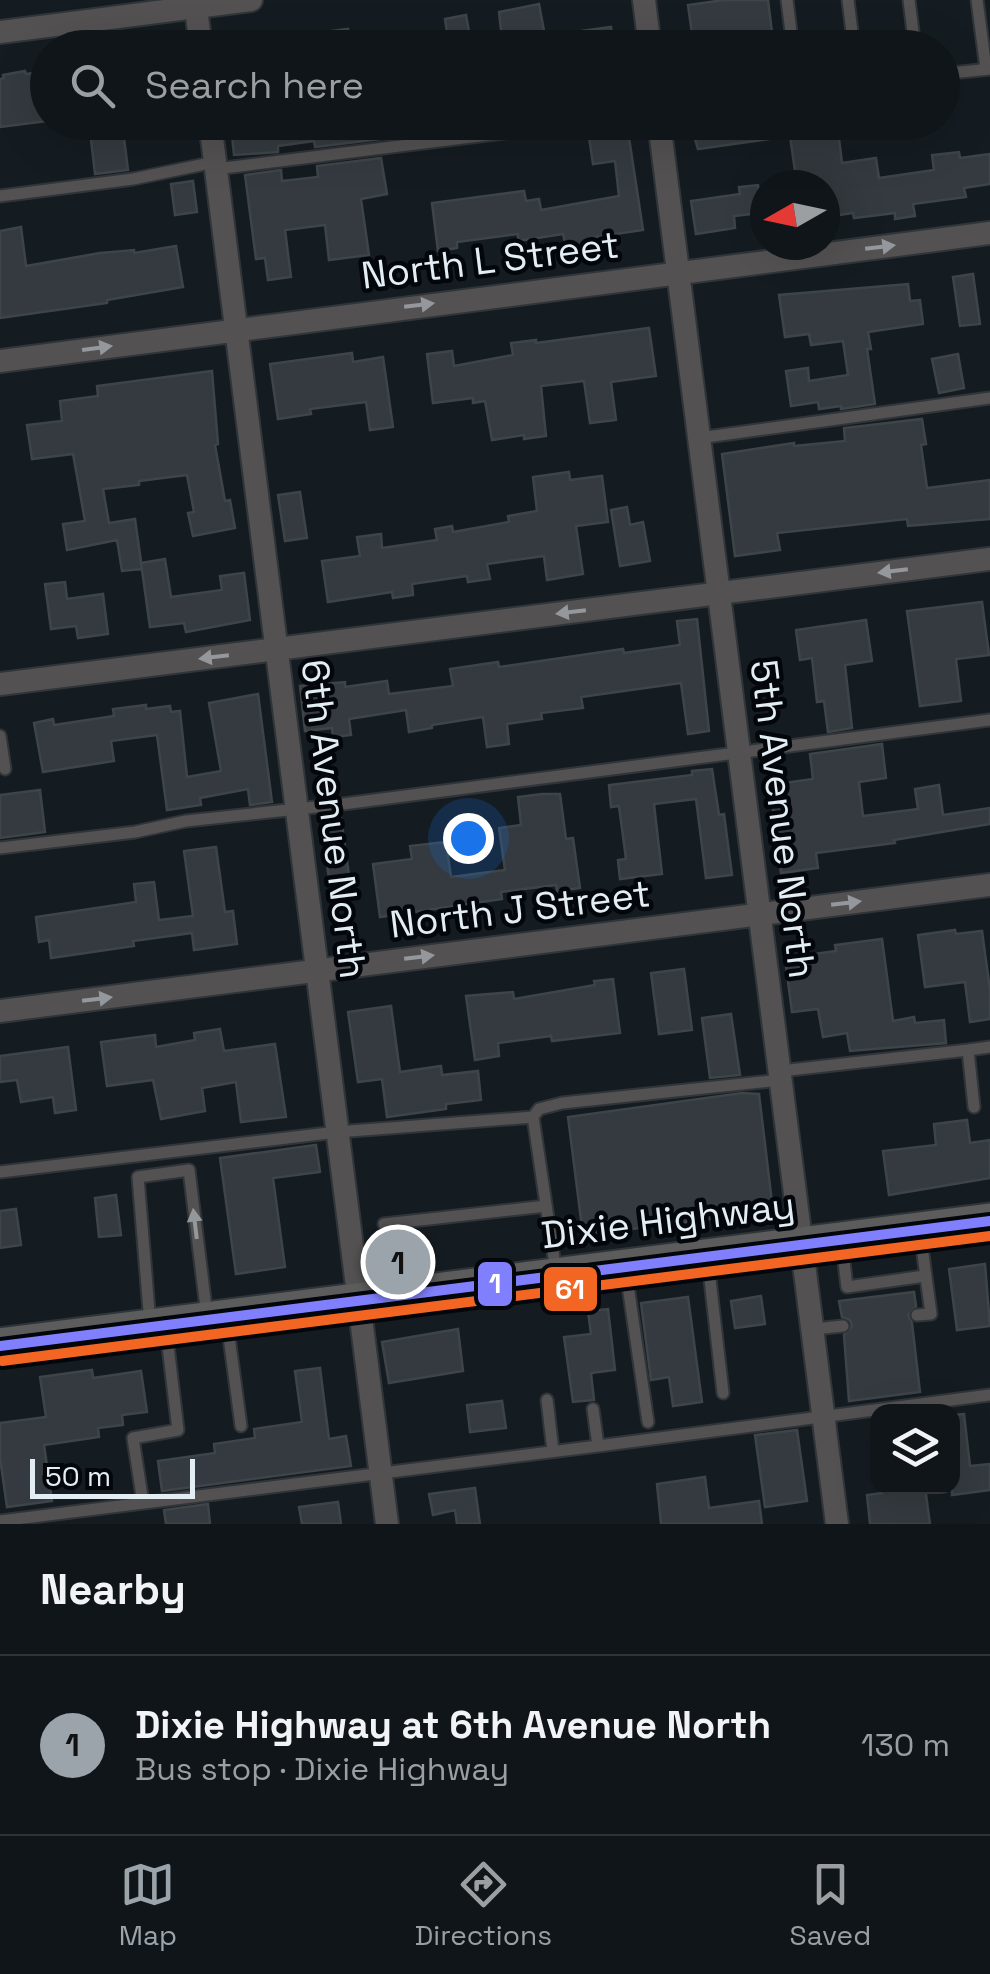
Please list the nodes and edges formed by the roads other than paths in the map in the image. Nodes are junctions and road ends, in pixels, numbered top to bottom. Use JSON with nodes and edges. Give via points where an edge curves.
{"nodes":[{"id":1,"x":251,"y":0,"type":"edge"},
{"id":2,"x":644,"y":0,"type":"edge"},
{"id":3,"x":787,"y":0,"type":"edge"},
{"id":4,"x":848,"y":0,"type":"edge"},
{"id":5,"x":910,"y":0,"type":"edge"},
{"id":6,"x":976,"y":0,"type":"edge"},
{"id":7,"x":196,"y":3,"type":"edge"},
{"id":8,"x":199,"y":30,"type":"edge"},
{"id":9,"x":648,"y":30,"type":"edge"},
{"id":10,"x":790,"y":30,"type":"edge"},
{"id":11,"x":852,"y":30,"type":"edge"},
{"id":12,"x":913,"y":30,"type":"edge"},
{"id":13,"x":0,"y":32,"type":"edge"},
{"id":14,"x":988,"y":69,"type":"edge"},
{"id":15,"x":960,"y":72,"type":"edge"},
{"id":16,"x":212,"y":140,"type":"edge"},
{"id":17,"x":438,"y":140,"type":"edge"},
{"id":18,"x":661,"y":140,"type":"edge"},
{"id":19,"x":216,"y":166,"type":"junction"},
{"id":20,"x":0,"y":196,"type":"edge"},
{"id":21,"x":990,"y":232,"type":"edge"},
{"id":22,"x":678,"y":272,"type":"junction"},
{"id":23,"x":236,"y":328,"type":"junction"},
{"id":24,"x":0,"y":361,"type":"edge"},
{"id":25,"x":990,"y":398,"type":"edge"},
{"id":26,"x":699,"y":438,"type":"junction"},
{"id":27,"x":990,"y":559,"type":"edge"},
{"id":28,"x":719,"y":593,"type":"junction"},
{"id":29,"x":277,"y":649,"type":"junction"},
{"id":30,"x":0,"y":684,"type":"edge"},
{"id":31,"x":990,"y":720,"type":"edge"},
{"id":32,"x":0,"y":736,"type":"edge"},
{"id":33,"x":739,"y":752,"type":"junction"},
{"id":34,"x":5,"y":769,"type":"dead end"},
{"id":35,"x":297,"y":810,"type":"junction"},
{"id":36,"x":0,"y":848,"type":"edge"},
{"id":37,"x":990,"y":885,"type":"edge"},
{"id":38,"x":760,"y":914,"type":"junction"},
{"id":39,"x":318,"y":970,"type":"junction"},
{"id":40,"x":0,"y":1011,"type":"edge"},
{"id":41,"x":990,"y":1047,"type":"edge"},
{"id":42,"x":968,"y":1050,"type":"junction"},
{"id":43,"x":780,"y":1076,"type":"junction"},
{"id":44,"x":974,"y":1107,"type":"dead end"},
{"id":45,"x":532,"y":1117,"type":"junction"},
{"id":46,"x":337,"y":1132,"type":"junction"},
{"id":47,"x":0,"y":1172,"type":"edge"},
{"id":48,"x":546,"y":1206,"type":"junction"},
{"id":49,"x":990,"y":1222,"type":"edge"},
{"id":50,"x":384,"y":1224,"type":"dead end"},
{"id":51,"x":920,"y":1230,"type":"junction"},
{"id":52,"x":842,"y":1240,"type":"junction"},
{"id":53,"x":802,"y":1245,"type":"junction"},
{"id":54,"x":707,"y":1258,"type":"junction"},
{"id":55,"x":626,"y":1268,"type":"junction"},
{"id":56,"x":557,"y":1276,"type":"junction"},
{"id":57,"x":925,"y":1276,"type":"junction"},
{"id":58,"x":357,"y":1302,"type":"junction"},
{"id":59,"x":917,"y":1316,"type":"dead end"},
{"id":60,"x":217,"y":1319,"type":"junction"},
{"id":61,"x":158,"y":1326,"type":"junction"},
{"id":62,"x":843,"y":1326,"type":"dead end"},
{"id":63,"x":814,"y":1329,"type":"junction"},
{"id":64,"x":0,"y":1346,"type":"edge"},
{"id":65,"x":723,"y":1393,"type":"dead end"},
{"id":66,"x":990,"y":1395,"type":"edge"},
{"id":67,"x":547,"y":1400,"type":"dead end"},
{"id":68,"x":593,"y":1408,"type":"dead end"},
{"id":69,"x":824,"y":1414,"type":"junction"},
{"id":70,"x":648,"y":1422,"type":"dead end"},
{"id":71,"x":241,"y":1426,"type":"dead end"},
{"id":72,"x":598,"y":1446,"type":"junction"},
{"id":73,"x":553,"y":1452,"type":"junction"},
{"id":74,"x":380,"y":1474,"type":"junction"},
{"id":75,"x":142,"y":1503,"type":"junction"},
{"id":76,"x":0,"y":1521,"type":"edge"},
{"id":77,"x":387,"y":1524,"type":"edge"},
{"id":78,"x":837,"y":1524,"type":"edge"}],
"edges":[{"from":1,"to":7,"type":"street"},
{"from":2,"to":9,"type":"street"},
{"from":3,"to":10,"type":"lane"},
{"from":4,"to":11,"type":"lane"},
{"from":5,"to":12,"type":"lane"},
{"from":6,"to":14,"type":"lane"},
{"from":7,"to":8,"type":"street"},
{"from":7,"to":13,"type":"street"},
{"from":14,"to":15,"type":"lane"},
{"from":16,"to":19,"type":"street","name":"6th Avenue North"},
{"from":17,"to":19,"type":"lane"},
{"from":18,"to":22,"type":"street","name":"5th Avenue North"},
{"from":19,"to":20,"type":"lane"},
{"from":19,"to":23,"type":"street","name":"6th Avenue North"},
{"from":22,"to":21,"type":"street","name":"North L Street","one_way":true},
{"from":23,"to":22,"type":"street","name":"North L Street","one_way":true},
{"from":22,"to":26,"type":"street","name":"5th Avenue North"},
{"from":24,"to":23,"type":"street","name":"North L Street","one_way":true},
{"from":23,"to":29,"type":"street","name":"6th Avenue North"},
{"from":25,"to":26,"type":"lane"},
{"from":26,"to":28,"type":"street","name":"5th Avenue North"},
{"from":27,"to":28,"type":"street","one_way":true},
{"from":28,"to":29,"type":"street","one_way":true},
{"from":28,"to":33,"type":"street","name":"5th Avenue North"},
{"from":29,"to":30,"type":"street","one_way":true},
{"from":29,"to":35,"type":"street","name":"6th Avenue North"},
{"from":31,"to":33,"type":"lane"},
{"from":32,"to":34,"type":"lane"},
{"from":33,"to":35,"type":"lane"},
{"from":33,"to":38,"type":"street","name":"5th Avenue North"},
{"from":35,"to":36,"type":"lane"},
{"from":35,"to":39,"type":"street","name":"6th Avenue North"},
{"from":38,"to":37,"type":"street","name":"North J Street","one_way":true},
{"from":39,"to":38,"type":"street","name":"North J Street","one_way":true},
{"from":38,"to":43,"type":"street","name":"5th Avenue North"},
{"from":40,"to":39,"type":"street","name":"North J Street","one_way":true},
{"from":39,"to":46,"type":"street","name":"6th Avenue North"},
{"from":41,"to":42,"type":"lane"},
{"from":42,"to":43,"type":"lane"},
{"from":42,"to":44,"type":"lane"},
{"from":43,"to":45,"type":"lane","via":[[562,1103]]},
{"from":43,"to":53,"type":"street","name":"5th Avenue North"},
{"from":45,"to":46,"type":"lane"},
{"from":45,"to":48,"type":"lane"},
{"from":46,"to":47,"type":"lane"},
{"from":46,"to":58,"type":"street","name":"6th Avenue North"},
{"from":48,"to":50,"type":"lane"},
{"from":48,"to":56,"type":"lane"},
{"from":49,"to":51,"type":"main road","name":"Dixie Highway"},
{"from":51,"to":52,"type":"main road","name":"Dixie Highway"},
{"from":51,"to":57,"type":"lane"},
{"from":52,"to":53,"type":"main road","name":"Dixie Highway"},
{"from":52,"to":57,"type":"lane","via":[[848,1293]]},
{"from":53,"to":54,"type":"main road","name":"Dixie Highway"},
{"from":53,"to":63,"type":"street","name":"5th Avenue North"},
{"from":54,"to":55,"type":"main road","name":"Dixie Highway"},
{"from":54,"to":65,"type":"lane"},
{"from":55,"to":56,"type":"main road","name":"Dixie Highway"},
{"from":55,"to":70,"type":"lane"},
{"from":56,"to":58,"type":"main road","name":"Dixie Highway"},
{"from":57,"to":59,"type":"lane","via":[[931,1314]]},
{"from":58,"to":60,"type":"main road","name":"Dixie Highway"},
{"from":58,"to":74,"type":"street","name":"6th Avenue North"},
{"from":60,"to":61,"type":"main road","name":"Dixie Highway"},
{"from":60,"to":61,"type":"lane","one_way":true,"via":[[189,1170],[138,1176]]},
{"from":60,"to":71,"type":"lane"},
{"from":61,"to":64,"type":"main road","name":"Dixie Highway"},
{"from":61,"to":75,"type":"lane","via":[[178,1430],[133,1438]]},
{"from":62,"to":63,"type":"lane"},
{"from":63,"to":69,"type":"street","name":"5th Avenue North"},
{"from":66,"to":69,"type":"lane"},
{"from":67,"to":73,"type":"lane"},
{"from":68,"to":72,"type":"lane"},
{"from":69,"to":72,"type":"lane"},
{"from":69,"to":78,"type":"street","name":"5th Avenue North"},
{"from":72,"to":73,"type":"lane"},
{"from":73,"to":74,"type":"lane"},
{"from":74,"to":75,"type":"lane"},
{"from":74,"to":77,"type":"street","name":"6th Avenue North"},
{"from":75,"to":76,"type":"lane"}]}
